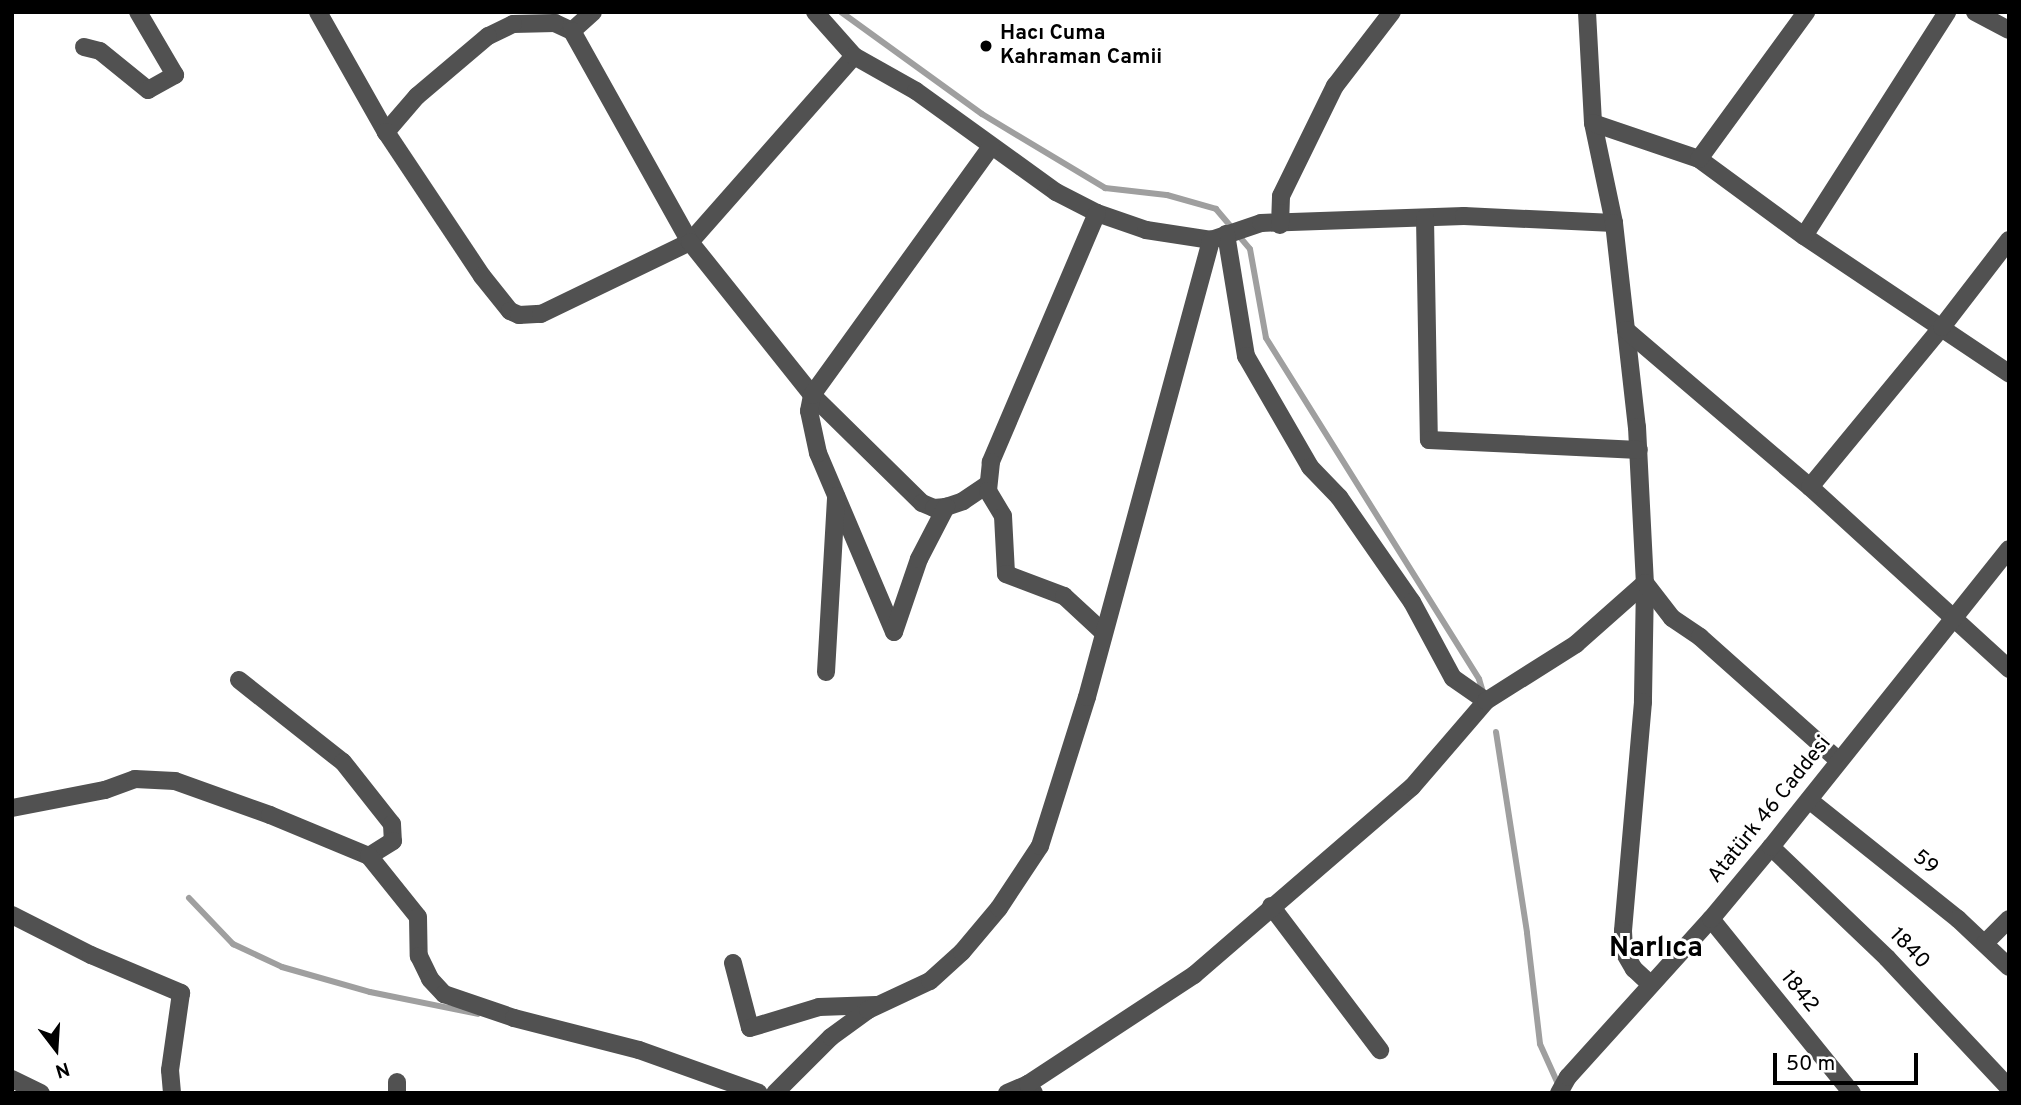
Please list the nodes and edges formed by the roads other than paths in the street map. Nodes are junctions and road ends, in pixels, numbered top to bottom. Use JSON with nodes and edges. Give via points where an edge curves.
{"nodes":[{"id":1,"x":138,"y":12,"type":"edge"},
{"id":2,"x":318,"y":12,"type":"edge"},
{"id":3,"x":593,"y":12,"type":"edge"},
{"id":4,"x":815,"y":12,"type":"edge"},
{"id":5,"x":1392,"y":12,"type":"edge"},
{"id":6,"x":1587,"y":12,"type":"edge"},
{"id":7,"x":1806,"y":12,"type":"edge"},
{"id":8,"x":1947,"y":12,"type":"edge"},
{"id":9,"x":1975,"y":12,"type":"edge"},
{"id":10,"x":2009,"y":30,"type":"edge"},
{"id":11,"x":572,"y":31,"type":"junction"},
{"id":12,"x":84,"y":47,"type":"dead end"},
{"id":13,"x":854,"y":56,"type":"junction"},
{"id":14,"x":1593,"y":123,"type":"junction"},
{"id":15,"x":386,"y":132,"type":"junction"},
{"id":16,"x":991,"y":147,"type":"junction"},
{"id":17,"x":1699,"y":159,"type":"junction"},
{"id":18,"x":1097,"y":213,"type":"junction"},
{"id":19,"x":1425,"y":218,"type":"junction"},
{"id":20,"x":1614,"y":223,"type":"junction"},
{"id":21,"x":1280,"y":225,"type":"junction"},
{"id":22,"x":1804,"y":236,"type":"junction"},
{"id":23,"x":1219,"y":237,"type":"junction"},
{"id":24,"x":2009,"y":240,"type":"edge"},
{"id":25,"x":690,"y":242,"type":"junction"},
{"id":26,"x":1942,"y":327,"type":"junction"},
{"id":27,"x":1626,"y":330,"type":"junction"},
{"id":28,"x":2009,"y":373,"type":"edge"},
{"id":29,"x":812,"y":395,"type":"junction"},
{"id":30,"x":1639,"y":450,"type":"junction"},
{"id":31,"x":988,"y":484,"type":"junction"},
{"id":32,"x":1810,"y":487,"type":"junction"},
{"id":33,"x":836,"y":496,"type":"junction"},
{"id":34,"x":946,"y":507,"type":"junction"},
{"id":35,"x":2009,"y":549,"type":"edge"},
{"id":36,"x":1645,"y":583,"type":"junction"},
{"id":37,"x":1954,"y":620,"type":"junction"},
{"id":38,"x":1104,"y":633,"type":"junction"},
{"id":39,"x":2009,"y":669,"type":"edge"},
{"id":40,"x":826,"y":672,"type":"dead end"},
{"id":41,"x":239,"y":680,"type":"dead end"},
{"id":42,"x":1486,"y":701,"type":"junction"},
{"id":43,"x":1839,"y":761,"type":"junction"},
{"id":44,"x":1809,"y":800,"type":"junction"},
{"id":45,"x":12,"y":808,"type":"edge"},
{"id":46,"x":1771,"y":847,"type":"junction"},
{"id":47,"x":369,"y":856,"type":"junction"},
{"id":48,"x":1271,"y":906,"type":"junction"},
{"id":49,"x":12,"y":915,"type":"edge"},
{"id":50,"x":1711,"y":919,"type":"junction"},
{"id":51,"x":2009,"y":919,"type":"edge"},
{"id":52,"x":1985,"y":943,"type":"junction"},
{"id":53,"x":733,"y":963,"type":"dead end"},
{"id":54,"x":2009,"y":967,"type":"edge"},
{"id":55,"x":1651,"y":985,"type":"junction"},
{"id":56,"x":880,"y":1005,"type":"junction"},
{"id":57,"x":1380,"y":1050,"type":"dead end"},
{"id":58,"x":12,"y":1079,"type":"edge"},
{"id":59,"x":1562,"y":1087,"type":"edge"},
{"id":60,"x":1031,"y":1088,"type":"edge"},
{"id":61,"x":2009,"y":1088,"type":"edge"},
{"id":62,"x":41,"y":1093,"type":"edge"},
{"id":63,"x":172,"y":1093,"type":"edge"},
{"id":64,"x":759,"y":1093,"type":"edge"},
{"id":65,"x":775,"y":1093,"type":"edge"},
{"id":66,"x":1007,"y":1093,"type":"edge"},
{"id":67,"x":1852,"y":1093,"type":"edge"}],
"edges":[{"from":1,"to":12,"type":"street","via":[[176,75],[149,90],[100,51]]},
{"from":2,"to":15,"type":"street"},
{"from":3,"to":11,"type":"street"},
{"from":4,"to":13,"type":"street"},
{"from":5,"to":21,"type":"street","via":[[1335,86],[1281,196]]},
{"from":6,"to":14,"type":"street"},
{"from":7,"to":17,"type":"street"},
{"from":8,"to":22,"type":"street"},
{"from":9,"to":10,"type":"street"},
{"from":11,"to":15,"type":"street","via":[[555,23],[513,24],[488,36],[417,96]]},
{"from":11,"to":25,"type":"street"},
{"from":13,"to":16,"type":"street","via":[[916,90]]},
{"from":13,"to":25,"type":"street"},
{"from":14,"to":17,"type":"street"},
{"from":14,"to":20,"type":"street"},
{"from":15,"to":25,"type":"street","via":[[482,276],[510,311],[519,315],[541,313]]},
{"from":16,"to":18,"type":"street","via":[[1056,192]]},
{"from":16,"to":29,"type":"street"},
{"from":17,"to":22,"type":"street"},
{"from":18,"to":23,"type":"street","via":[[1146,230]]},
{"from":18,"to":31,"type":"street","via":[[991,462]]},
{"from":19,"to":20,"type":"street"},
{"from":19,"to":21,"type":"street"},
{"from":19,"to":30,"type":"street","via":[[1429,440]]},
{"from":20,"to":27,"type":"street"},
{"from":21,"to":23,"type":"street","via":[[1261,223]]},
{"from":22,"to":26,"type":"street"},
{"from":23,"to":38,"type":"street"},
{"from":23,"to":42,"type":"street","via":[[1246,356],[1310,467],[1339,497],[1412,602],[1453,678]]},
{"from":24,"to":26,"type":"street"},
{"from":25,"to":29,"type":"street"},
{"from":26,"to":28,"type":"street"},
{"from":26,"to":32,"type":"street"},
{"from":27,"to":30,"type":"street"},
{"from":27,"to":32,"type":"street"},
{"from":29,"to":33,"type":"street","via":[[809,411],[818,453]]},
{"from":29,"to":34,"type":"street","via":[[922,503]]},
{"from":30,"to":36,"type":"street"},
{"from":31,"to":34,"type":"street"},
{"from":31,"to":38,"type":"street","via":[[1003,516],[1006,574],[1064,596]]},
{"from":32,"to":37,"type":"street"},
{"from":33,"to":34,"type":"street","via":[[894,632],[919,559]]},
{"from":33,"to":40,"type":"street"},
{"from":35,"to":37,"type":"street","name":"Atatürk 46 Caddesi"},
{"from":36,"to":42,"type":"street","via":[[1576,644]]},
{"from":36,"to":43,"type":"street","via":[[1672,618],[1700,637]]},
{"from":36,"to":55,"type":"street","via":[[1643,702],[1623,931],[1625,952]]},
{"from":37,"to":39,"type":"street"},
{"from":37,"to":43,"type":"street","name":"Atatürk 46 Caddesi"},
{"from":38,"to":56,"type":"street","via":[[1040,846],[999,908],[962,952],[930,981]]},
{"from":41,"to":47,"type":"street","via":[[343,762],[392,824],[393,841]]},
{"from":42,"to":48,"type":"street","via":[[1412,787]]},
{"from":43,"to":44,"type":"street","name":"Atatürk 46 Caddesi"},
{"from":44,"to":46,"type":"street","name":"Atatürk 46 Caddesi"},
{"from":44,"to":52,"type":"street","name":"59"},
{"from":45,"to":47,"type":"street","via":[[105,790],[135,779],[175,781]]},
{"from":46,"to":50,"type":"street","name":"Atatürk 46 Caddesi"},
{"from":46,"to":61,"type":"street","name":"1840","via":[[1888,958]]},
{"from":47,"to":64,"type":"street","via":[[418,917],[419,956],[444,994],[639,1051]]},
{"from":48,"to":57,"type":"street"},
{"from":48,"to":60,"type":"street","via":[[1194,975]]},
{"from":49,"to":63,"type":"street","via":[[181,993],[170,1070]]},
{"from":50,"to":55,"type":"street","name":"Atatürk 46 Caddesi"},
{"from":50,"to":67,"type":"street","name":"1842"},
{"from":51,"to":52,"type":"street"},
{"from":52,"to":54,"type":"street","name":"59"},
{"from":53,"to":56,"type":"street","via":[[750,1028],[819,1007]]},
{"from":55,"to":59,"type":"street","name":"Atatürk 46 Caddesi"},
{"from":56,"to":65,"type":"street","via":[[831,1037]]},
{"from":58,"to":62,"type":"street"},
{"from":60,"to":66,"type":"street"}]}
